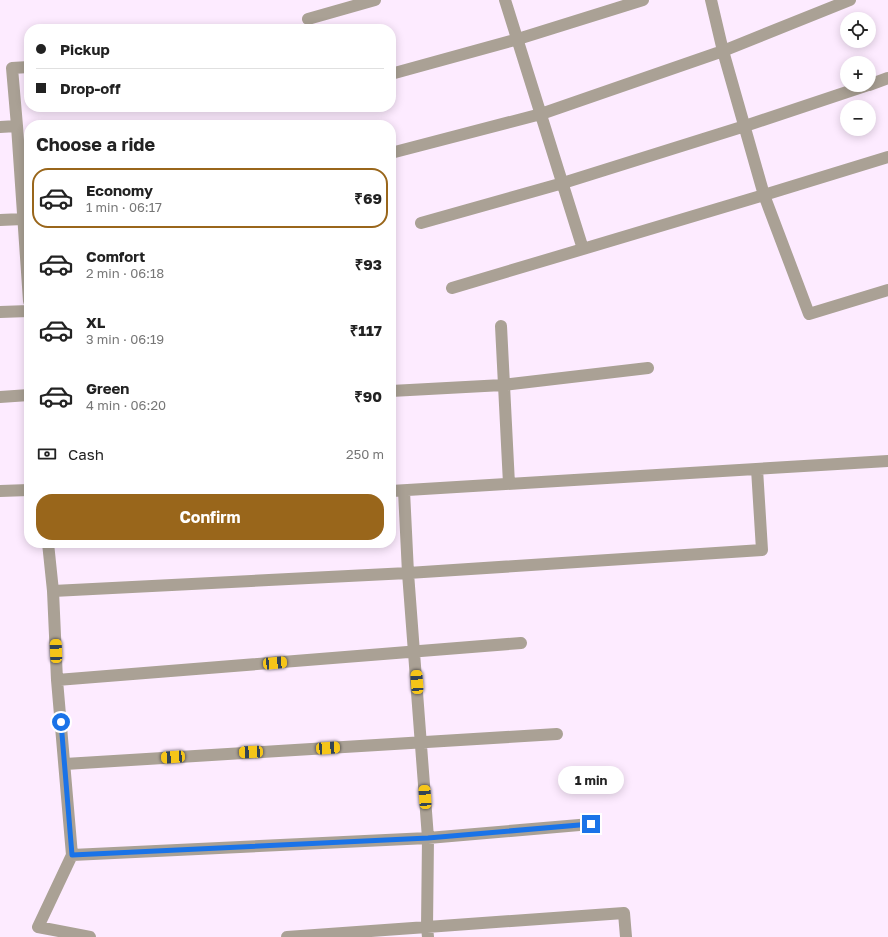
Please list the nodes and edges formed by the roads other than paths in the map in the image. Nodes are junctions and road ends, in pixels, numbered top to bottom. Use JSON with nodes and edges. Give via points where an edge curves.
{"nodes":[{"id":1,"x":375,"y":0,"type":"edge"},
{"id":2,"x":505,"y":0,"type":"edge"},
{"id":3,"x":643,"y":0,"type":"edge"},
{"id":4,"x":711,"y":0,"type":"edge"},
{"id":5,"x":850,"y":0,"type":"edge"},
{"id":6,"x":308,"y":19,"type":"dead end"},
{"id":7,"x":518,"y":39,"type":"junction"},
{"id":8,"x":723,"y":51,"type":"junction"},
{"id":9,"x":24,"y":67,"type":"edge"},
{"id":10,"x":396,"y":73,"type":"edge"},
{"id":11,"x":888,"y":78,"type":"edge"},
{"id":12,"x":876,"y":82,"type":"edge"},
{"id":13,"x":847,"y":92,"type":"edge"},
{"id":14,"x":541,"y":114,"type":"junction"},
{"id":15,"x":17,"y":126,"type":"junction"},
{"id":16,"x":745,"y":126,"type":"junction"},
{"id":17,"x":0,"y":127,"type":"edge"},
{"id":18,"x":24,"y":146,"type":"edge"},
{"id":19,"x":396,"y":152,"type":"edge"},
{"id":20,"x":888,"y":157,"type":"edge"},
{"id":21,"x":563,"y":183,"type":"junction"},
{"id":22,"x":764,"y":195,"type":"junction"},
{"id":23,"x":23,"y":219,"type":"junction"},
{"id":24,"x":0,"y":220,"type":"edge"},
{"id":25,"x":420,"y":223,"type":"dead end"},
{"id":26,"x":24,"y":224,"type":"edge"},
{"id":27,"x":583,"y":249,"type":"junction"},
{"id":28,"x":452,"y":288,"type":"dead end"},
{"id":29,"x":888,"y":290,"type":"edge"},
{"id":30,"x":24,"y":311,"type":"edge"},
{"id":31,"x":0,"y":312,"type":"edge"},
{"id":32,"x":501,"y":326,"type":"dead end"},
{"id":33,"x":648,"y":368,"type":"dead end"},
{"id":34,"x":503,"y":385,"type":"junction"},
{"id":35,"x":396,"y":391,"type":"edge"},
{"id":36,"x":24,"y":395,"type":"edge"},
{"id":37,"x":0,"y":397,"type":"edge"},
{"id":38,"x":888,"y":461,"type":"edge"},
{"id":39,"x":757,"y":469,"type":"junction"},
{"id":40,"x":509,"y":484,"type":"junction"},
{"id":41,"x":24,"y":490,"type":"edge"},
{"id":42,"x":0,"y":491,"type":"edge"},
{"id":43,"x":396,"y":491,"type":"edge"},
{"id":44,"x":404,"y":491,"type":"junction"},
{"id":45,"x":49,"y":548,"type":"edge"},
{"id":46,"x":408,"y":573,"type":"junction"},
{"id":47,"x":53,"y":591,"type":"junction"},
{"id":48,"x":521,"y":643,"type":"dead end"},
{"id":49,"x":415,"y":652,"type":"junction"},
{"id":50,"x":57,"y":680,"type":"junction"},
{"id":51,"x":557,"y":734,"type":"dead end"},
{"id":52,"x":421,"y":742,"type":"junction"},
{"id":53,"x":65,"y":764,"type":"junction"},
{"id":54,"x":591,"y":824,"type":"dead end"},
{"id":55,"x":428,"y":838,"type":"junction"},
{"id":56,"x":72,"y":855,"type":"junction"},
{"id":57,"x":38,"y":927,"type":"junction"},
{"id":58,"x":427,"y":932,"type":"edge"},
{"id":59,"x":49,"y":937,"type":"edge"},
{"id":60,"x":90,"y":937,"type":"edge"},
{"id":61,"x":287,"y":937,"type":"edge"},
{"id":62,"x":626,"y":937,"type":"edge"}],
"edges":[{"from":1,"to":6,"type":"street"},
{"from":2,"to":7,"type":"street"},
{"from":3,"to":7,"type":"street"},
{"from":4,"to":8,"type":"street"},
{"from":5,"to":8,"type":"street"},
{"from":7,"to":10,"type":"street"},
{"from":7,"to":14,"type":"street"},
{"from":8,"to":14,"type":"street"},
{"from":8,"to":16,"type":"street"},
{"from":9,"to":15,"type":"street","via":[[12,68]]},
{"from":11,"to":12,"type":"street"},
{"from":13,"to":16,"type":"street"},
{"from":14,"to":19,"type":"street"},
{"from":14,"to":21,"type":"street"},
{"from":15,"to":17,"type":"street"},
{"from":15,"to":18,"type":"street"},
{"from":16,"to":21,"type":"street"},
{"from":16,"to":22,"type":"street"},
{"from":18,"to":23,"type":"street"},
{"from":20,"to":22,"type":"street"},
{"from":21,"to":25,"type":"street"},
{"from":21,"to":27,"type":"street"},
{"from":22,"to":27,"type":"street"},
{"from":22,"to":29,"type":"street","via":[[809,314]]},
{"from":23,"to":24,"type":"street"},
{"from":23,"to":26,"type":"street"},
{"from":27,"to":28,"type":"street"},
{"from":30,"to":31,"type":"street"},
{"from":32,"to":34,"type":"street"},
{"from":33,"to":34,"type":"street"},
{"from":34,"to":35,"type":"street"},
{"from":34,"to":40,"type":"street"},
{"from":36,"to":37,"type":"street"},
{"from":38,"to":39,"type":"street"},
{"from":39,"to":40,"type":"street"},
{"from":39,"to":46,"type":"street","via":[[762,550]]},
{"from":40,"to":44,"type":"street"},
{"from":41,"to":42,"type":"street"},
{"from":43,"to":44,"type":"street"},
{"from":44,"to":46,"type":"street"},
{"from":45,"to":47,"type":"street"},
{"from":46,"to":47,"type":"street"},
{"from":46,"to":49,"type":"street"},
{"from":47,"to":50,"type":"street"},
{"from":48,"to":49,"type":"street"},
{"from":49,"to":50,"type":"street"},
{"from":49,"to":52,"type":"street"},
{"from":50,"to":53,"type":"street"},
{"from":51,"to":52,"type":"street"},
{"from":52,"to":53,"type":"street"},
{"from":52,"to":55,"type":"street"},
{"from":53,"to":56,"type":"street"},
{"from":54,"to":55,"type":"street"},
{"from":55,"to":56,"type":"street"},
{"from":55,"to":58,"type":"street"},
{"from":56,"to":57,"type":"street"},
{"from":57,"to":59,"type":"street"},
{"from":57,"to":60,"type":"street"},
{"from":58,"to":61,"type":"street"},
{"from":58,"to":62,"type":"street","via":[[624,913]]}]}
